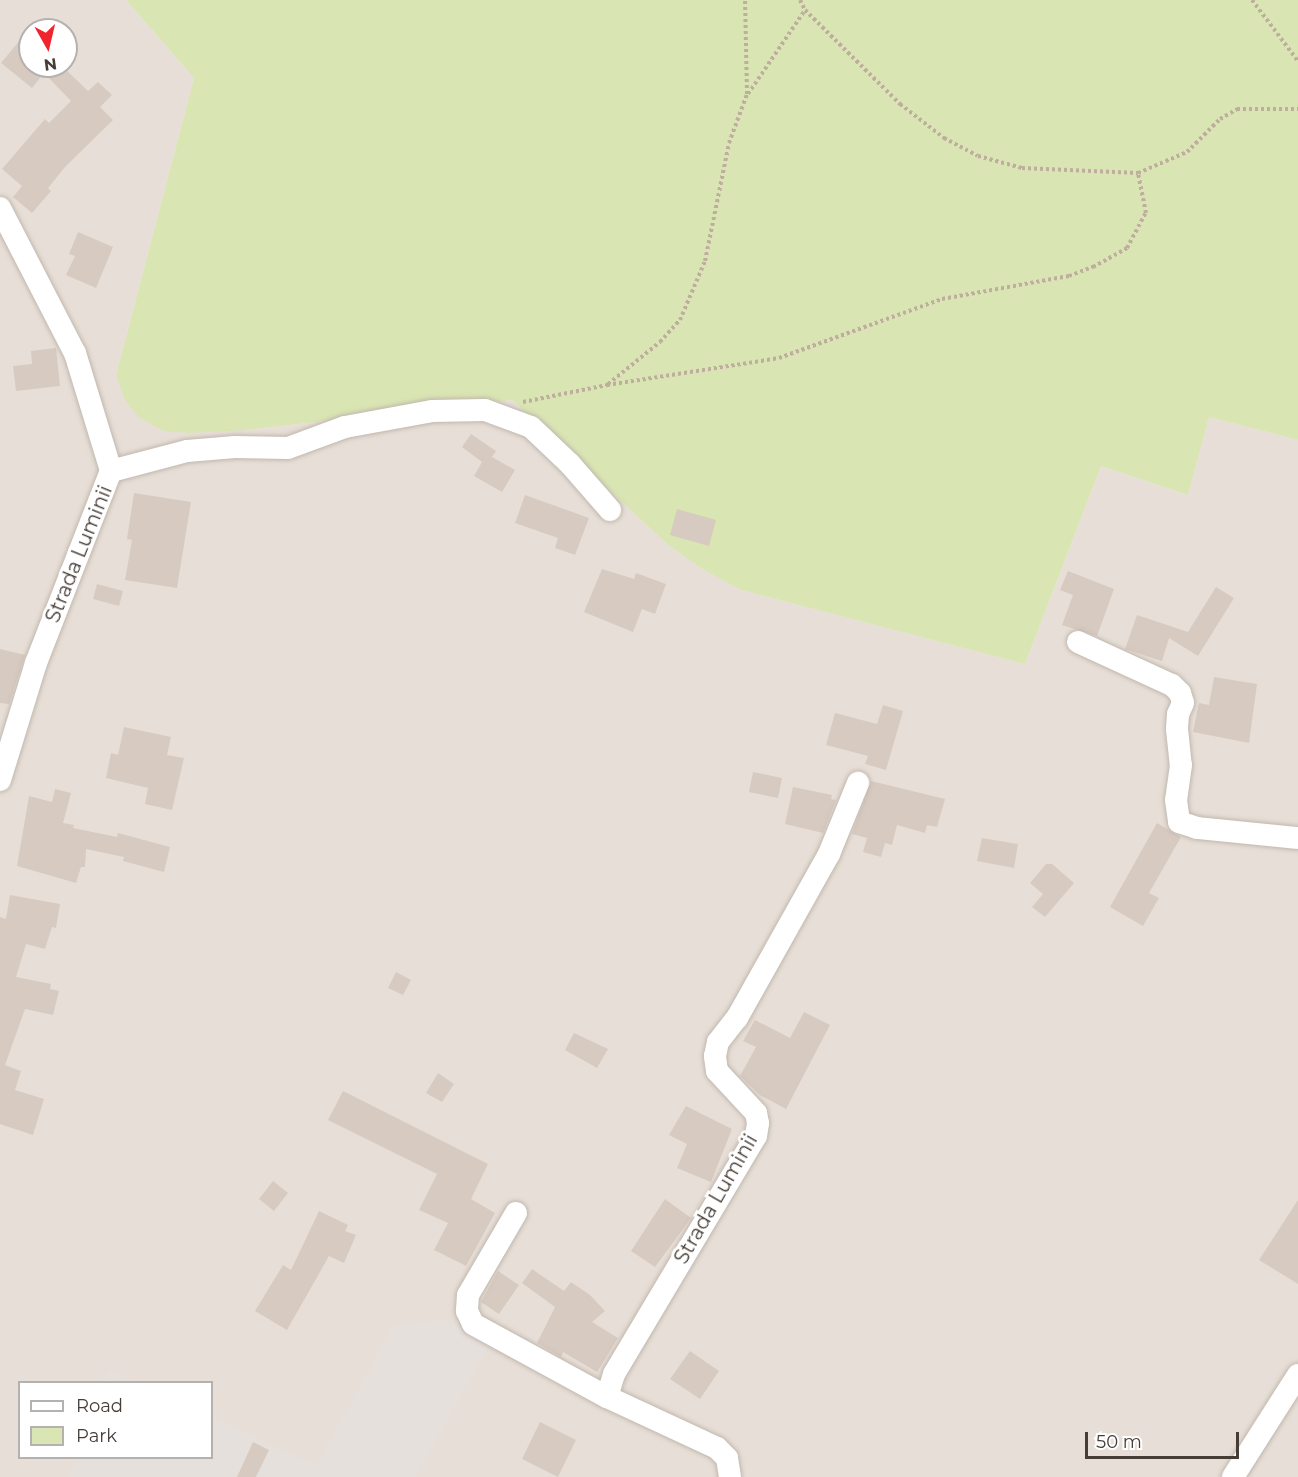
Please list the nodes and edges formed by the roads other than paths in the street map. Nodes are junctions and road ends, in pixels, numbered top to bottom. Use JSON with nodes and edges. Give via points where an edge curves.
{"nodes":[{"id":1,"x":0,"y":208,"type":"edge"},
{"id":2,"x":111,"y":471,"type":"junction"},
{"id":3,"x":610,"y":510,"type":"dead end"},
{"id":4,"x":1078,"y":642,"type":"dead end"},
{"id":5,"x":0,"y":780,"type":"edge"},
{"id":6,"x":858,"y":783,"type":"dead end"},
{"id":7,"x":1298,"y":838,"type":"edge"},
{"id":8,"x":516,"y":1213,"type":"dead end"},
{"id":9,"x":1298,"y":1375,"type":"edge"},
{"id":10,"x":607,"y":1397,"type":"junction"},
{"id":11,"x":730,"y":1477,"type":"edge"},
{"id":12,"x":1233,"y":1477,"type":"edge"}],
"edges":[{"from":1,"to":2,"type":"street","via":[[75,354]]},
{"from":2,"to":3,"type":"street","name":"Strada Luminii","via":[[187,451],[288,448],[345,427],[432,411],[485,410],[531,427]]},
{"from":2,"to":5,"type":"street","name":"Strada Luminii","via":[[36,663]]},
{"from":4,"to":7,"type":"street","via":[[1172,685],[1180,693],[1183,703],[1177,729],[1181,765],[1176,800],[1179,822],[1197,828]]},
{"from":6,"to":10,"type":"street","name":"Strada Luminii","via":[[829,854],[736,1018],[718,1042],[717,1071],[756,1113],[756,1136],[614,1374]]},
{"from":8,"to":10,"type":"street","via":[[468,1295],[467,1311],[473,1324]]},
{"from":9,"to":12,"type":"street"},
{"from":10,"to":11,"type":"street","via":[[717,1448],[727,1458]]}]}
